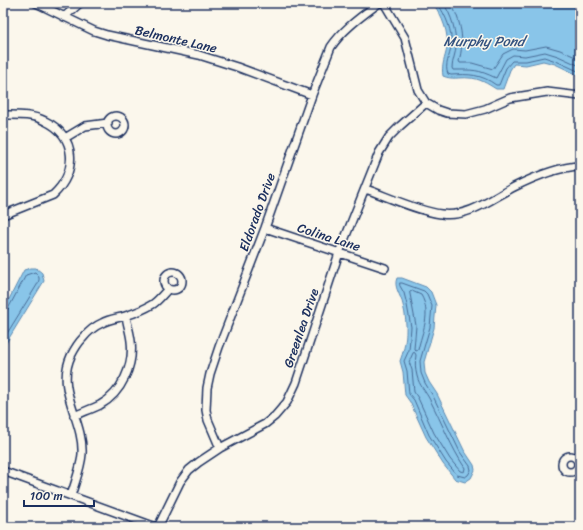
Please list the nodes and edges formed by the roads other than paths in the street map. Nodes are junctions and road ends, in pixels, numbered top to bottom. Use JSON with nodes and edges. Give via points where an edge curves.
{"nodes":[{"id":1,"x":36,"y":3,"type":"edge"},
{"id":2,"x":80,"y":3,"type":"edge"},
{"id":3,"x":380,"y":3,"type":"edge"},
{"id":4,"x":384,"y":3,"type":"edge"},
{"id":5,"x":64,"y":17,"type":"junction"},
{"id":6,"x":312,"y":95,"type":"junction"},
{"id":7,"x":580,"y":96,"type":"edge"},
{"id":8,"x":426,"y":103,"type":"junction"},
{"id":9,"x":3,"y":115,"type":"edge"},
{"id":10,"x":108,"y":123,"type":"dead end"},
{"id":11,"x":65,"y":138,"type":"junction"},
{"id":12,"x":580,"y":166,"type":"edge"},
{"id":13,"x":366,"y":189,"type":"junction"},
{"id":14,"x":3,"y":215,"type":"edge"},
{"id":15,"x":265,"y":228,"type":"junction"},
{"id":16,"x":339,"y":253,"type":"junction"},
{"id":17,"x":385,"y":268,"type":"dead end"},
{"id":18,"x":168,"y":288,"type":"dead end"},
{"id":19,"x":126,"y":316,"type":"junction"},
{"id":20,"x":74,"y":416,"type":"junction"},
{"id":21,"x":220,"y":448,"type":"junction"},
{"id":22,"x":3,"y":471,"type":"edge"},
{"id":23,"x":71,"y":496,"type":"junction"},
{"id":24,"x":157,"y":527,"type":"edge"}],
"edges":[{"from":1,"to":5,"type":"street","name":"Belmonte Lane"},
{"from":2,"to":5,"type":"street"},
{"from":3,"to":6,"type":"street","name":"Eldorado Drive","via":[[335,41],[326,57]]},
{"from":4,"to":8,"type":"street","via":[[405,38],[415,82]]},
{"from":5,"to":6,"type":"street","name":"Belmonte Lane","via":[[94,31],[199,55]]},
{"from":6,"to":15,"type":"street","name":"Eldorado Drive"},
{"from":7,"to":8,"type":"street","via":[[538,93],[510,98],[466,114],[447,113]]},
{"from":8,"to":13,"type":"street","name":"Greenlea Drive","via":[[389,137],[379,153]]},
{"from":9,"to":11,"type":"street","via":[[30,115],[45,120]]},
{"from":10,"to":11,"type":"street","via":[[85,126]]},
{"from":11,"to":14,"type":"street","via":[[71,159],[67,175],[59,189],[45,199]]},
{"from":12,"to":13,"type":"street","via":[[560,169],[537,177],[477,208],[455,214],[429,211]]},
{"from":13,"to":16,"type":"street","name":"Greenlea Drive"},
{"from":15,"to":16,"type":"street","name":"Colina Lane"},
{"from":15,"to":21,"type":"street","name":"Eldorado Drive","via":[[219,347],[207,388],[208,420]]},
{"from":16,"to":17,"type":"street","name":"Colina Lane"},
{"from":16,"to":21,"type":"street","name":"Greenlea Drive","via":[[296,383],[287,402],[265,424]]},
{"from":18,"to":19,"type":"street","via":[[154,303]]},
{"from":19,"to":20,"type":"street","via":[[131,357],[122,384],[101,404]]},
{"from":19,"to":20,"type":"street","via":[[102,323],[81,339],[75,348],[66,374],[66,390]]},
{"from":20,"to":23,"type":"street","via":[[81,440],[82,455]]},
{"from":21,"to":24,"type":"street","name":"Greenlea Drive","via":[[189,470]]},
{"from":22,"to":23,"type":"street"},
{"from":23,"to":24,"type":"street"}]}
